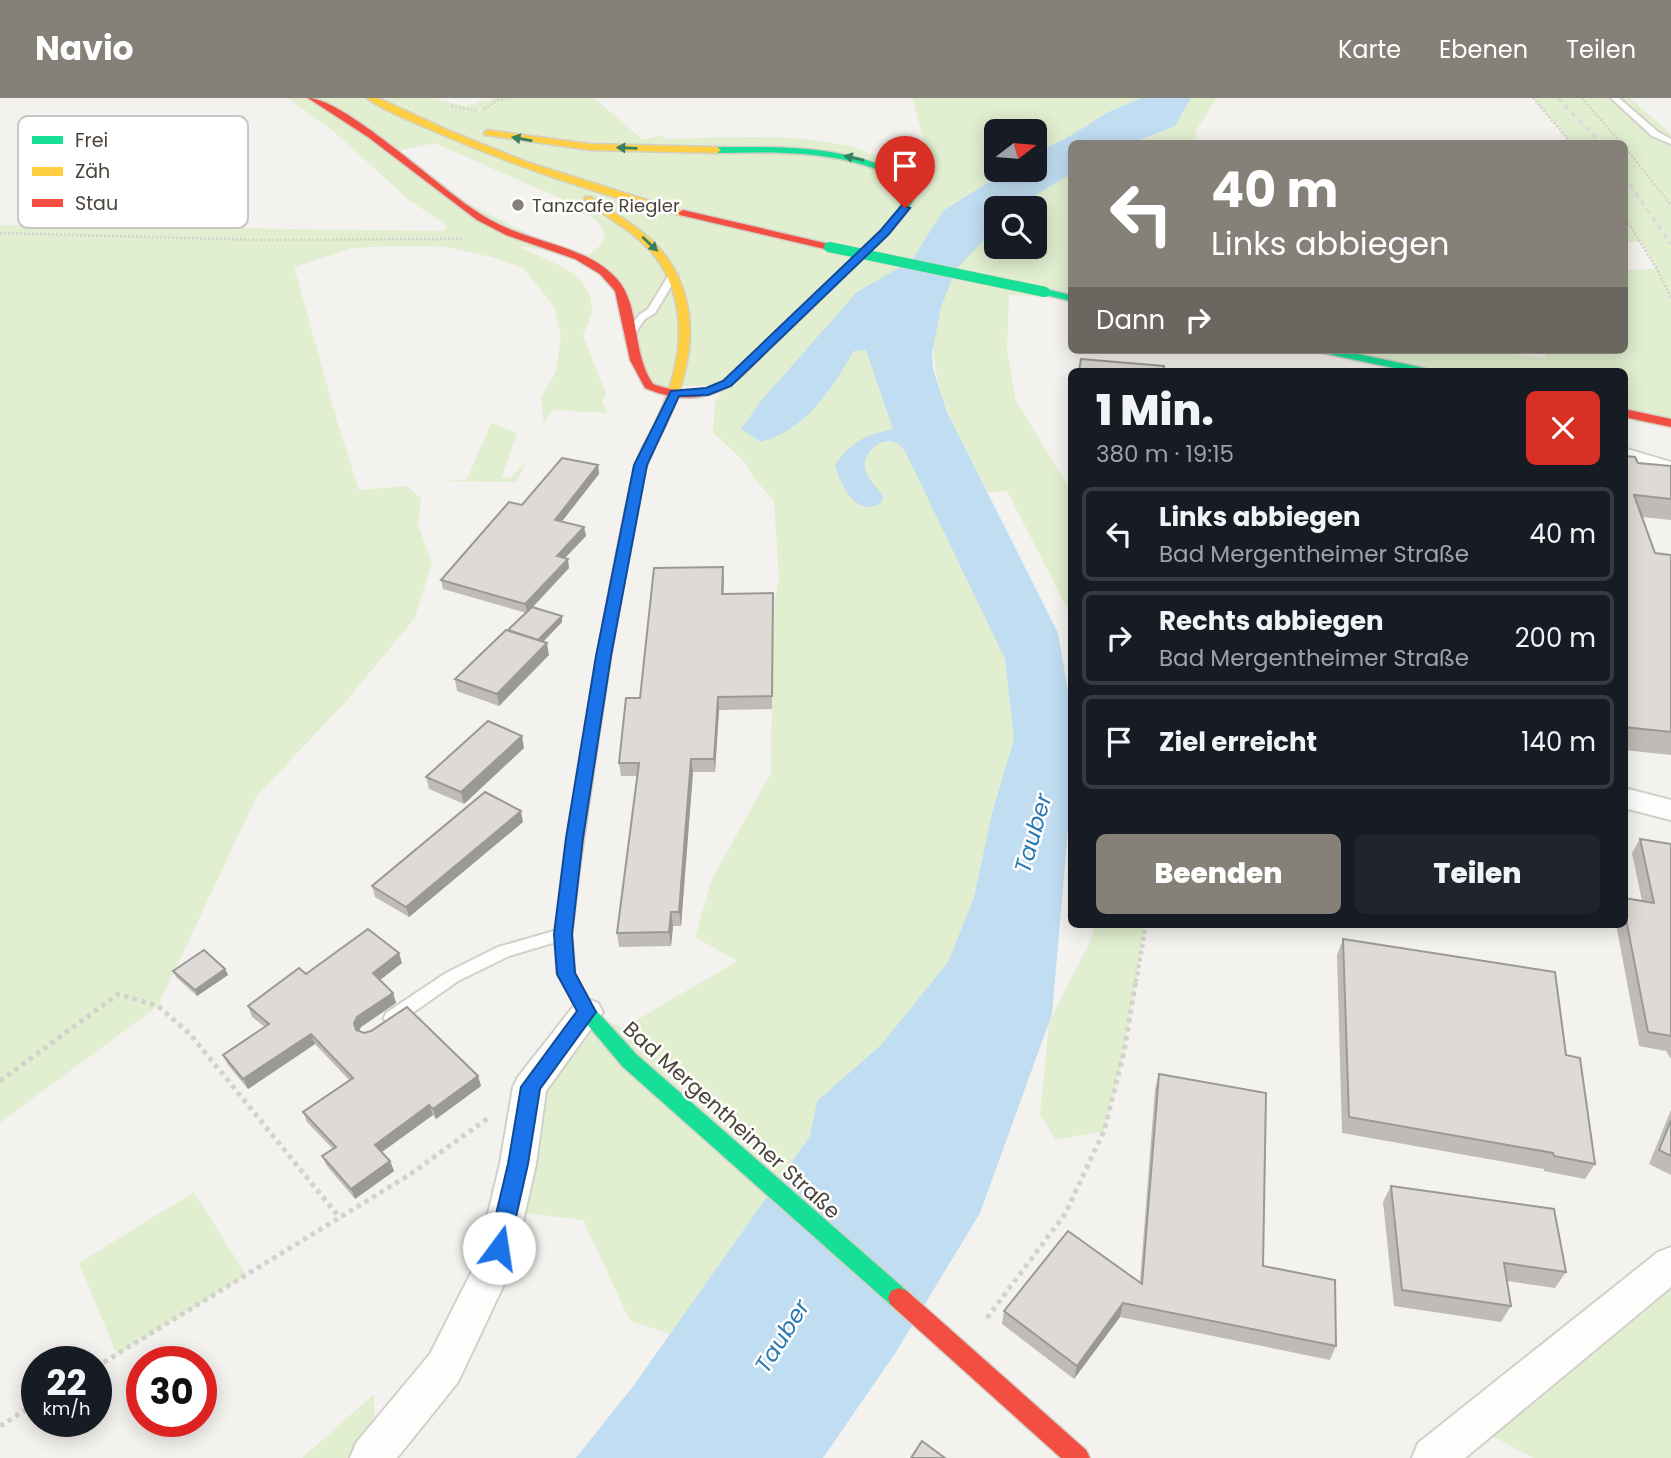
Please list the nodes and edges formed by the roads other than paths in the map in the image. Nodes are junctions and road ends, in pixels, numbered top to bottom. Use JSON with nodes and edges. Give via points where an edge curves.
{"nodes":[{"id":1,"x":312,"y":98,"type":"edge"},
{"id":2,"x":371,"y":98,"type":"edge"},
{"id":3,"x":1615,"y":98,"type":"edge"},
{"id":4,"x":405,"y":117,"type":"junction"},
{"id":5,"x":1669,"y":140,"type":"edge"},
{"id":6,"x":554,"y":177,"type":"junction"},
{"id":7,"x":674,"y":274,"type":"junction"},
{"id":8,"x":1068,"y":297,"type":"edge"},
{"id":9,"x":627,"y":337,"type":"junction"},
{"id":10,"x":1342,"y":354,"type":"edge"},
{"id":11,"x":1410,"y":368,"type":"edge"},
{"id":12,"x":675,"y":393,"type":"junction"},
{"id":13,"x":1628,"y":414,"type":"edge"},
{"id":14,"x":1671,"y":422,"type":"edge"},
{"id":15,"x":1628,"y":456,"type":"edge"},
{"id":16,"x":1671,"y":469,"type":"edge"},
{"id":17,"x":1628,"y":800,"type":"edge"},
{"id":18,"x":1671,"y":810,"type":"edge"},
{"id":19,"x":563,"y":934,"type":"junction"},
{"id":20,"x":587,"y":1012,"type":"junction"},
{"id":21,"x":378,"y":1027,"type":"edge"},
{"id":22,"x":1671,"y":1264,"type":"edge"},
{"id":23,"x":371,"y":1458,"type":"edge"},
{"id":24,"x":1078,"y":1458,"type":"edge"},
{"id":25,"x":1433,"y":1458,"type":"edge"}],
"edges":[{"from":1,"to":9,"type":"street","via":[[354,121],[439,189],[495,226],[600,270],[616,284]]},
{"from":2,"to":4,"type":"street"},
{"from":3,"to":5,"type":"lane"},
{"from":4,"to":6,"type":"street"},
{"from":12,"to":4,"type":"street","one_way":true,"via":[[708,392],[727,384],[885,232],[911,196],[899,175],[827,152],[590,147]]},
{"from":6,"to":7,"type":"street","one_way":true,"via":[[631,226],[669,263]]},
{"from":6,"to":8,"type":"street","bridge":true,"via":[[682,213]]},
{"from":7,"to":9,"type":"lane","via":[[652,311]]},
{"from":7,"to":12,"type":"street","name":"Bad Mergentheimer Straße","via":[[680,288],[685,349]]},
{"from":9,"to":12,"type":"street","via":[[643,379],[650,387]]},
{"from":10,"to":11,"type":"street"},
{"from":12,"to":19,"type":"street","name":"Bad Mergentheimer Straße","via":[[641,465],[604,656]]},
{"from":13,"to":14,"type":"street"},
{"from":15,"to":16,"type":"street"},
{"from":17,"to":18,"type":"street"},
{"from":19,"to":20,"type":"street","name":"Bad Mergentheimer Straße","via":[[566,974]]},
{"from":19,"to":21,"type":"lane","via":[[504,951],[452,977]]},
{"from":20,"to":23,"type":"street","via":[[530,1087],[494,1266],[444,1368]]},
{"from":20,"to":24,"type":"street","name":"Bad Mergentheimer Straße","via":[[630,1061]]},
{"from":22,"to":25,"type":"street"}]}
